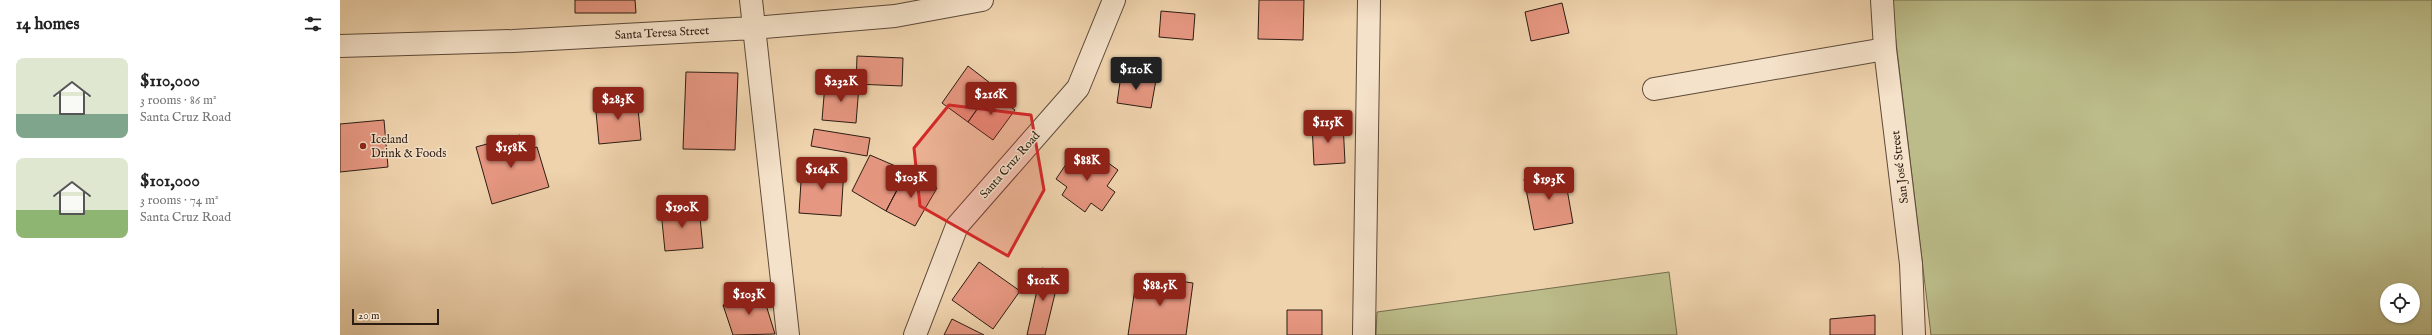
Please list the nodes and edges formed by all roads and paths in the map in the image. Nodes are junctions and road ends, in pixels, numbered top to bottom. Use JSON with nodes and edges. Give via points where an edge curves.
{"nodes":[{"id":1,"x":751,"y":0,"type":"edge"},
{"id":2,"x":982,"y":0,"type":"edge"},
{"id":3,"x":1114,"y":0,"type":"edge"},
{"id":4,"x":1369,"y":0,"type":"edge"},
{"id":5,"x":1882,"y":0,"type":"edge"},
{"id":6,"x":753,"y":28,"type":"junction"},
{"id":7,"x":340,"y":46,"type":"edge"},
{"id":8,"x":1885,"y":49,"type":"junction"},
{"id":9,"x":1654,"y":89,"type":"dead end"},
{"id":10,"x":788,"y":335,"type":"edge"},
{"id":11,"x":915,"y":335,"type":"edge"},
{"id":12,"x":1364,"y":335,"type":"edge"},
{"id":13,"x":1914,"y":335,"type":"edge"}],
"edges":[{"from":1,"to":6,"type":"street"},
{"from":2,"to":6,"type":"street","name":"Santa Teresa Street","via":[[895,16]]},
{"from":3,"to":11,"type":"street","name":"Santa Cruz Road","via":[[1078,88],[957,226]]},
{"from":4,"to":12,"type":"street"},
{"from":5,"to":8,"type":"street","name":"San José Street"},
{"from":6,"to":7,"type":"street","name":"Santa Teresa Street","via":[[513,41]]},
{"from":6,"to":10,"type":"street"},
{"from":8,"to":9,"type":"street"},
{"from":8,"to":13,"type":"street","name":"San José Street","via":[[1912,264]]}]}
